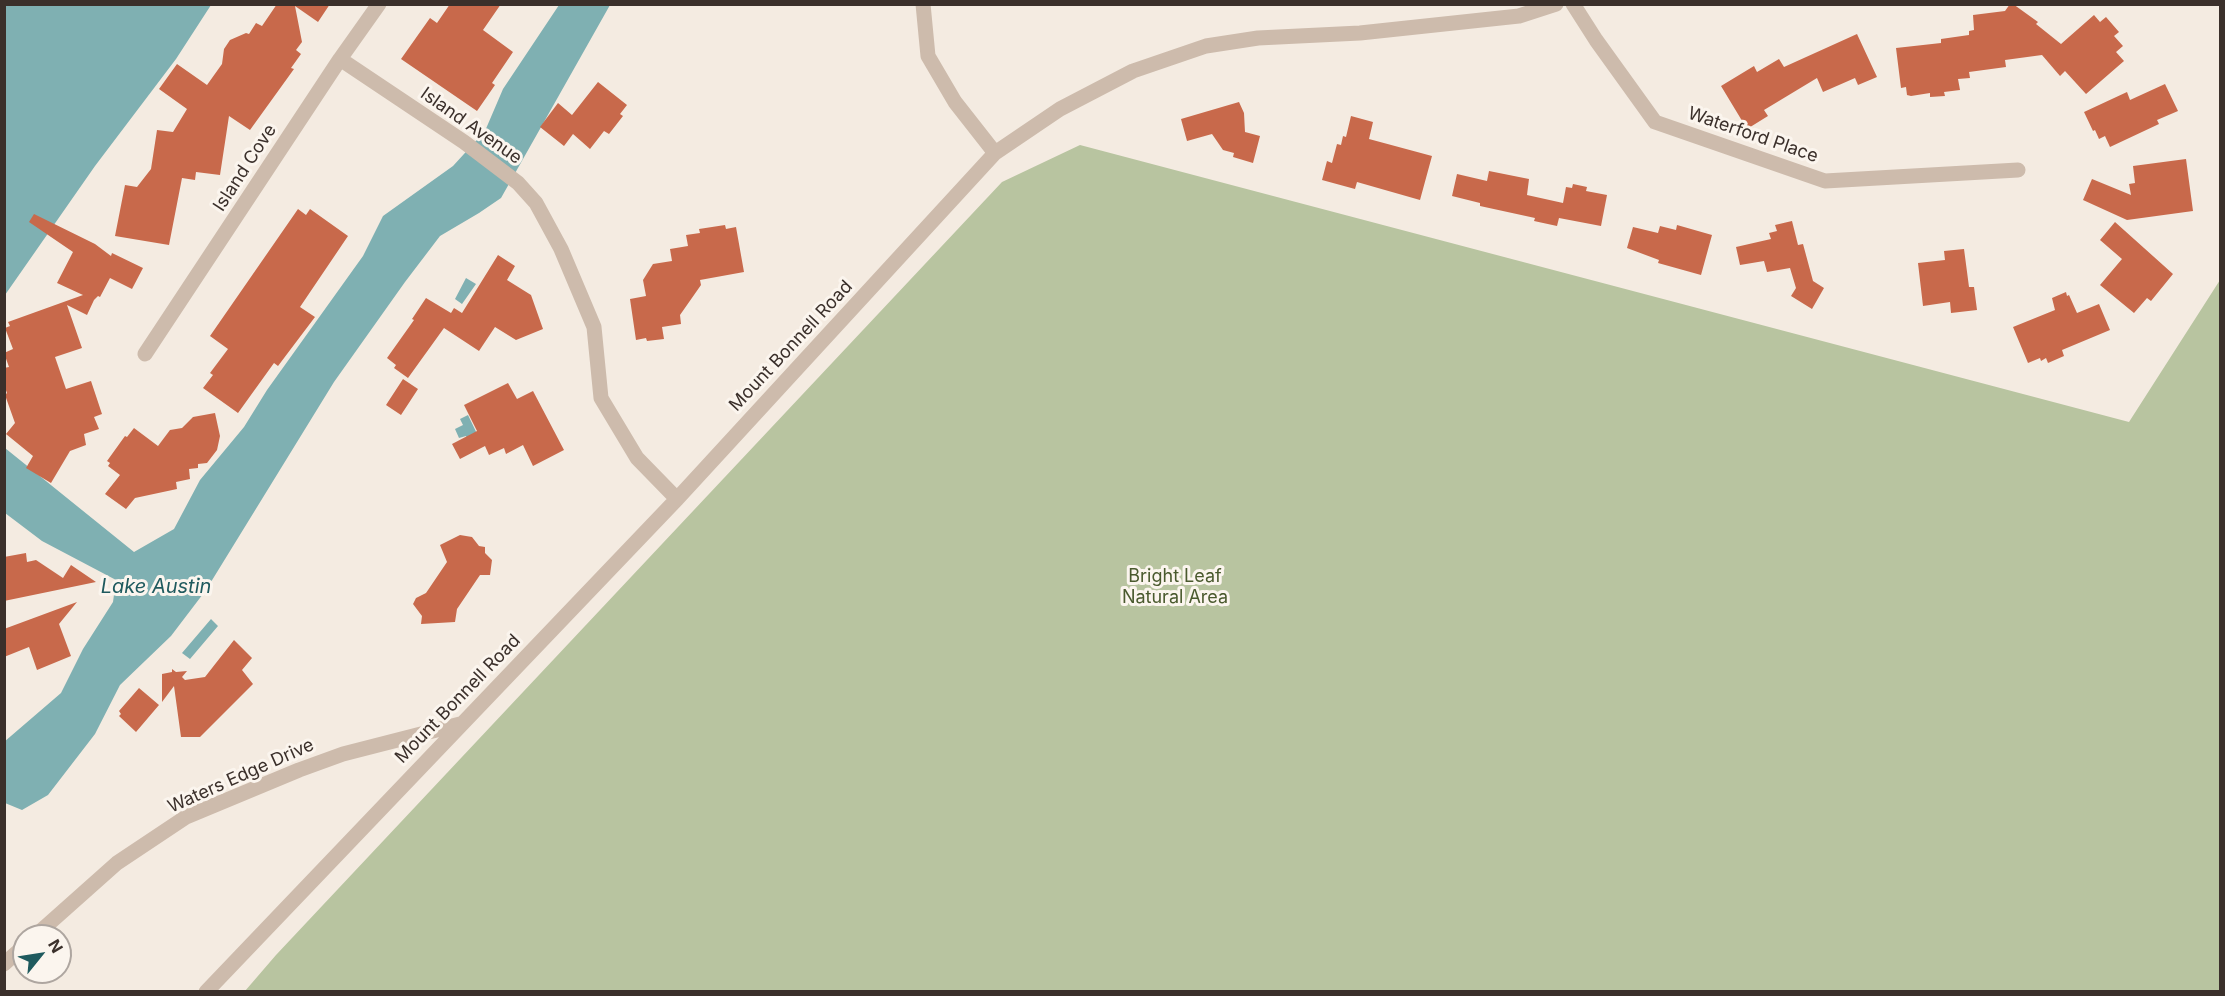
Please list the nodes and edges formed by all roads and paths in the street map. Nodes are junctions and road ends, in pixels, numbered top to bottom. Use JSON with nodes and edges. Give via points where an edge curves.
{"nodes":[{"id":1,"x":380,"y":4,"type":"edge"},
{"id":2,"x":923,"y":4,"type":"edge"},
{"id":3,"x":1556,"y":4,"type":"edge"},
{"id":4,"x":1573,"y":4,"type":"edge"},
{"id":5,"x":340,"y":60,"type":"junction"},
{"id":6,"x":995,"y":153,"type":"junction"},
{"id":7,"x":2018,"y":170,"type":"dead end"},
{"id":8,"x":145,"y":354,"type":"dead end"},
{"id":9,"x":677,"y":499,"type":"junction"},
{"id":10,"x":460,"y":724,"type":"junction"},
{"id":11,"x":48,"y":924,"type":"edge"},
{"id":12,"x":206,"y":992,"type":"edge"}],
"edges":[{"from":1,"to":5,"type":"street","name":"Island Cove"},
{"from":2,"to":6,"type":"street","via":[[928,56],[955,102]]},
{"from":3,"to":6,"type":"street","name":"Mount Bonnell Road","via":[[1519,16],[1360,33],[1257,38],[1206,46],[1133,71],[1060,109]]},
{"from":4,"to":7,"type":"street","name":"Waterford Place","via":[[1655,122],[1825,181]]},
{"from":5,"to":8,"type":"street","name":"Island Cove"},
{"from":5,"to":9,"type":"street","name":"Island Avenue","via":[[464,142],[518,183],[536,203],[561,249],[594,327],[601,398],[637,458]]},
{"from":6,"to":9,"type":"street","name":"Mount Bonnell Road"},
{"from":9,"to":10,"type":"street","name":"Mount Bonnell Road"},
{"from":10,"to":11,"type":"street","name":"Waters Edge Drive","via":[[343,754],[186,817],[117,862]]},
{"from":10,"to":12,"type":"street","name":"Mount Bonnell Road"}]}
